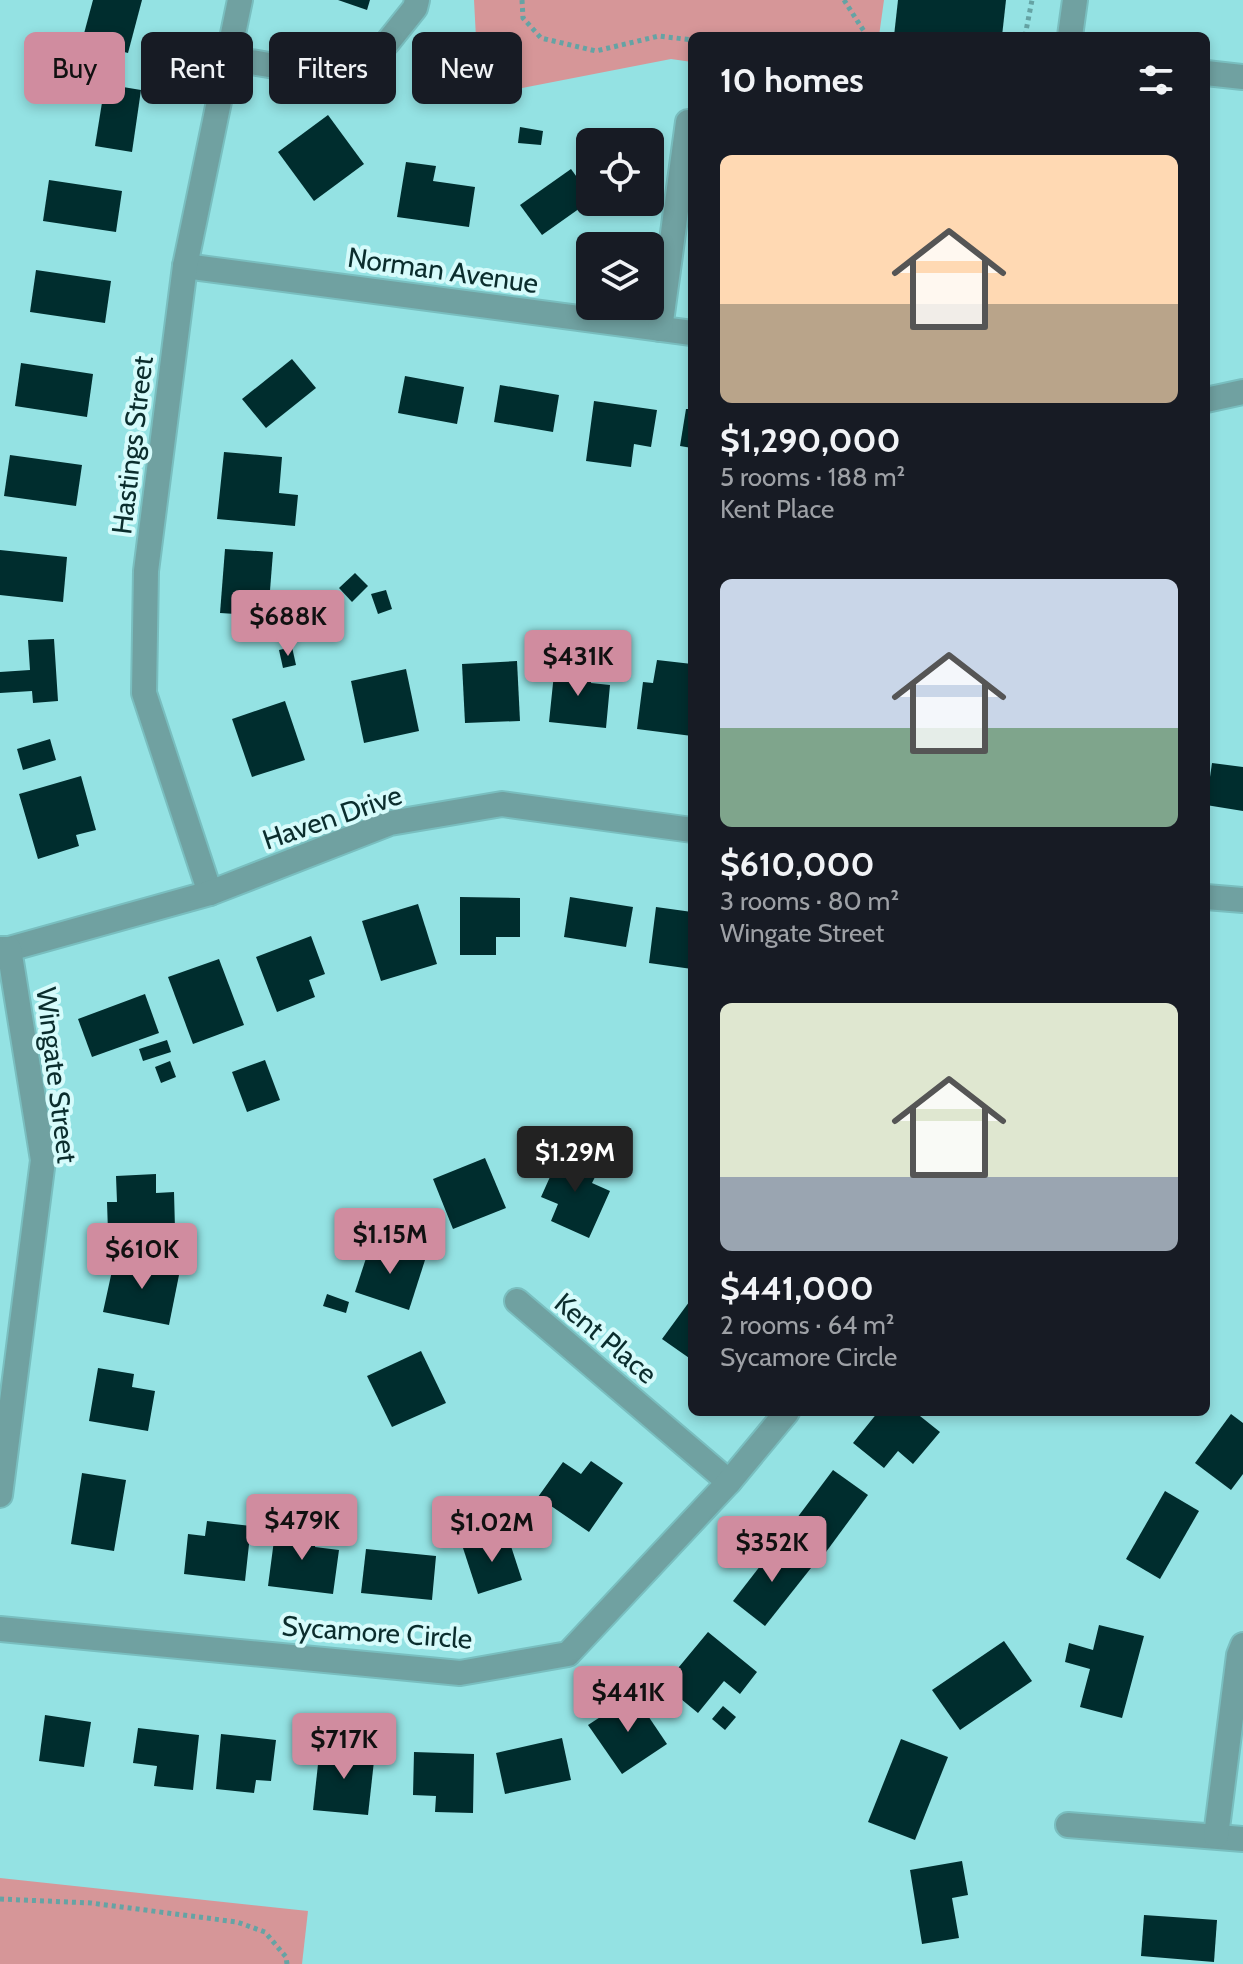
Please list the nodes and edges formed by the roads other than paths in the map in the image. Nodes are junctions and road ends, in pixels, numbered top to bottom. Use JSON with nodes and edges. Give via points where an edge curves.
{"nodes":[{"id":1,"x":240,"y":0,"type":"edge"},
{"id":2,"x":417,"y":0,"type":"edge"},
{"id":3,"x":1075,"y":0,"type":"edge"},
{"id":4,"x":233,"y":32,"type":"edge"},
{"id":5,"x":1071,"y":32,"type":"edge"},
{"id":6,"x":253,"y":62,"type":"edge"},
{"id":7,"x":1210,"y":73,"type":"edge"},
{"id":8,"x":1243,"y":77,"type":"edge"},
{"id":9,"x":218,"y":104,"type":"edge"},
{"id":10,"x":688,"y":122,"type":"dead end"},
{"id":11,"x":185,"y":266,"type":"junction"},
{"id":12,"x":660,"y":329,"type":"junction"},
{"id":13,"x":688,"y":332,"type":"edge"},
{"id":14,"x":1243,"y":392,"type":"edge"},
{"id":15,"x":1210,"y":399,"type":"edge"},
{"id":16,"x":688,"y":829,"type":"edge"},
{"id":17,"x":210,"y":893,"type":"junction"},
{"id":18,"x":1210,"y":897,"type":"edge"},
{"id":19,"x":1243,"y":900,"type":"edge"},
{"id":20,"x":5,"y":949,"type":"edge"},
{"id":21,"x":517,"y":1301,"type":"dead end"},
{"id":22,"x":784,"y":1416,"type":"edge"},
{"id":23,"x":729,"y":1482,"type":"junction"},
{"id":24,"x":0,"y":1495,"type":"edge"},
{"id":25,"x":0,"y":1629,"type":"edge"},
{"id":26,"x":1243,"y":1645,"type":"edge"},
{"id":27,"x":1068,"y":1825,"type":"dead end"},
{"id":28,"x":1216,"y":1836,"type":"junction"},
{"id":29,"x":1243,"y":1839,"type":"edge"}],
"edges":[{"from":1,"to":4,"type":"street","name":"Hastings Street"},
{"from":2,"to":6,"type":"street","via":[[387,43],[346,71]]},
{"from":3,"to":5,"type":"street"},
{"from":7,"to":8,"type":"street"},
{"from":9,"to":11,"type":"street","name":"Hastings Street"},
{"from":10,"to":12,"type":"street"},
{"from":11,"to":12,"type":"street","name":"Norman Avenue"},
{"from":11,"to":17,"type":"street","name":"Hastings Street","via":[[146,571],[144,693]]},
{"from":12,"to":13,"type":"street","name":"Norman Avenue"},
{"from":14,"to":15,"type":"street"},
{"from":16,"to":17,"type":"street","name":"Haven Drive","via":[[502,804],[390,823]]},
{"from":17,"to":20,"type":"street","name":"Haven Drive"},
{"from":18,"to":19,"type":"street"},
{"from":20,"to":24,"type":"street","name":"Wingate Street","via":[[43,1160]]},
{"from":21,"to":23,"type":"street","name":"Kent Place"},
{"from":22,"to":23,"type":"street","name":"Sycamore Circle"},
{"from":23,"to":25,"type":"street","name":"Sycamore Circle","via":[[568,1654],[460,1673]]},
{"from":26,"to":28,"type":"street"},
{"from":27,"to":28,"type":"street"},
{"from":28,"to":29,"type":"street"}]}
